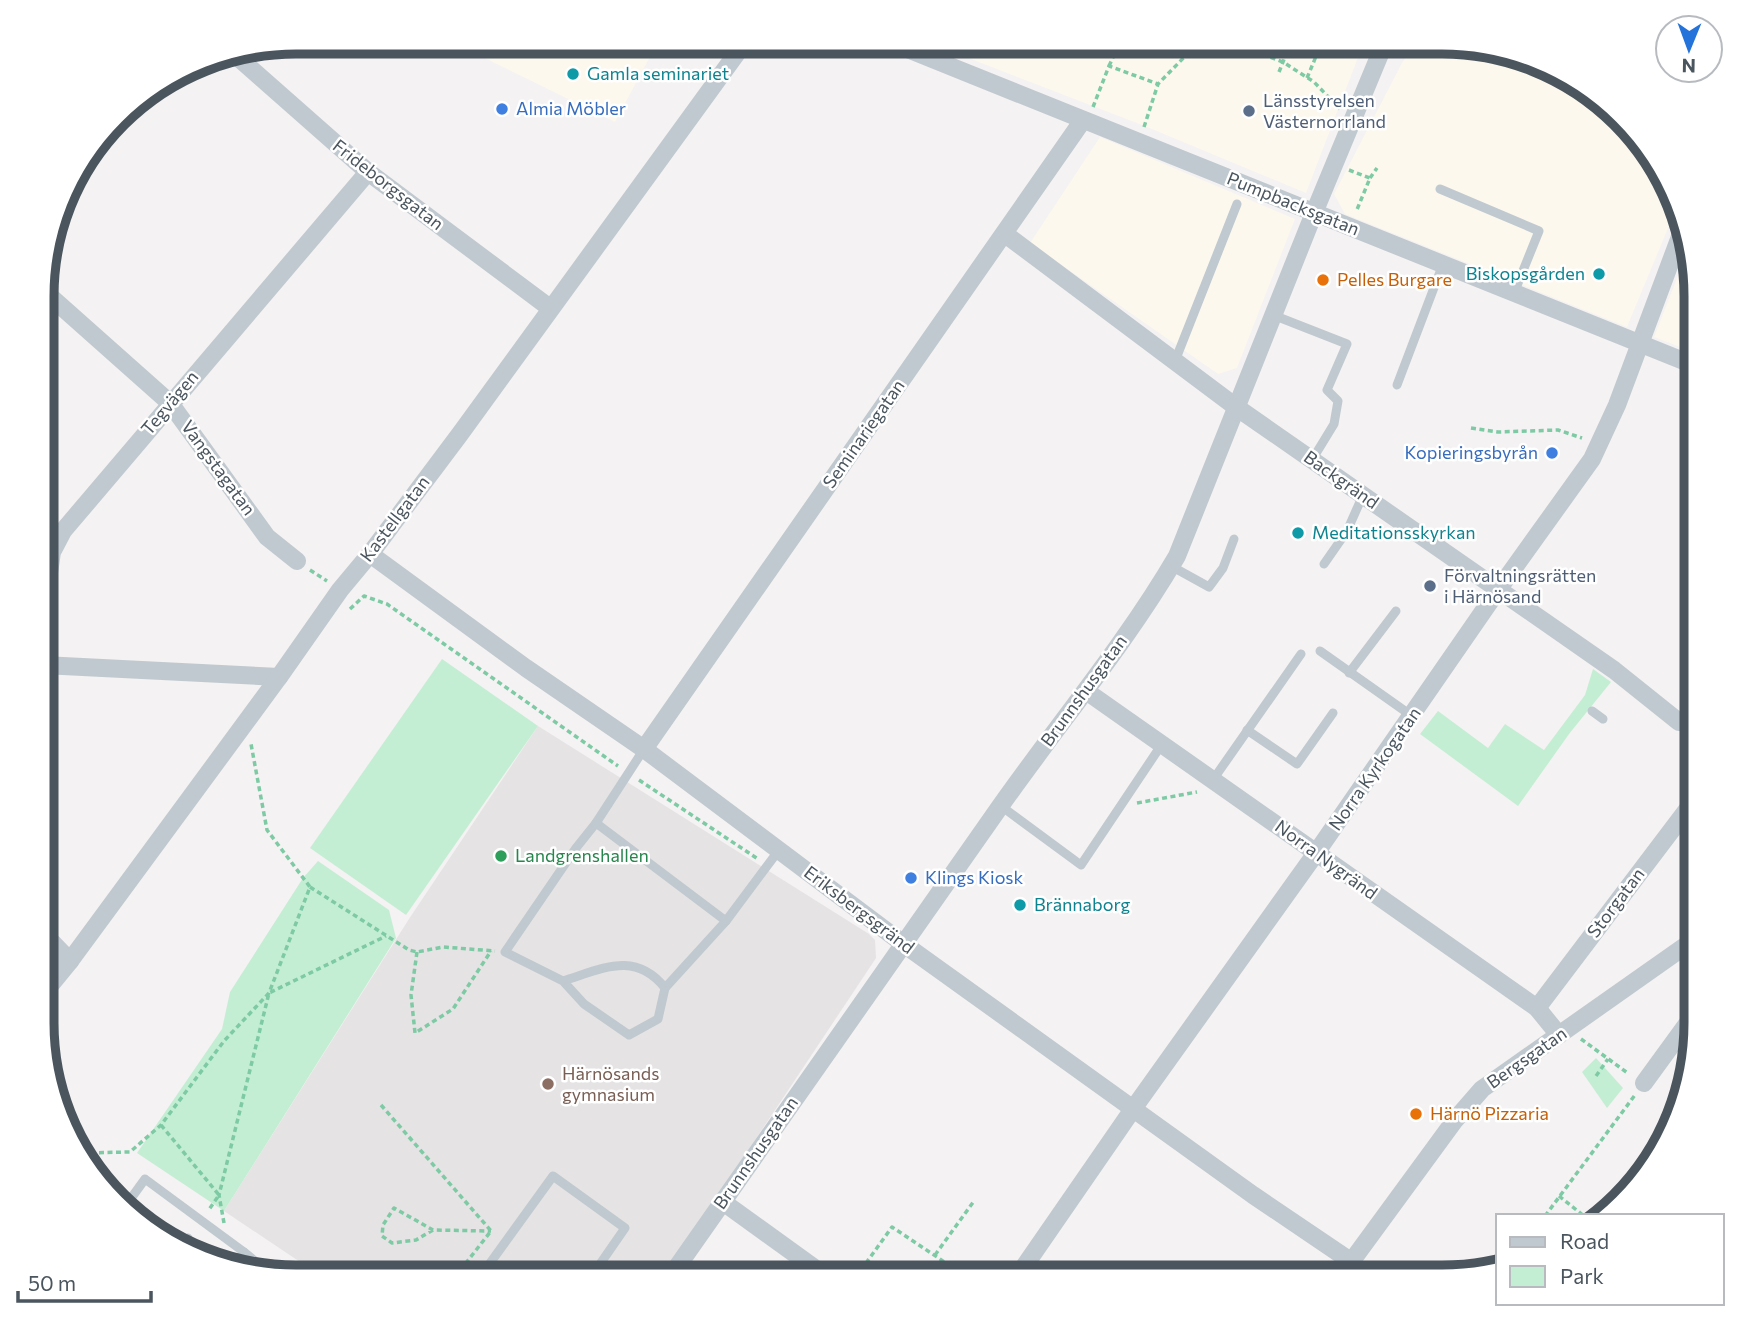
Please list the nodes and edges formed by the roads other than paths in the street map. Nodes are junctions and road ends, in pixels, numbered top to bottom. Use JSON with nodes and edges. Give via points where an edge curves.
{"nodes":[{"id":1,"x":736,"y":54,"type":"edge"},
{"id":2,"x":904,"y":55,"type":"edge"},
{"id":3,"x":1380,"y":55,"type":"edge"},
{"id":4,"x":242,"y":60,"type":"edge"},
{"id":5,"x":1085,"y":121,"type":"junction"},
{"id":6,"x":368,"y":173,"type":"junction"},
{"id":7,"x":1440,"y":189,"type":"dead end"},
{"id":8,"x":1237,"y":204,"type":"dead end"},
{"id":9,"x":1314,"y":213,"type":"junction"},
{"id":10,"x":1005,"y":234,"type":"junction"},
{"id":11,"x":1678,"y":242,"type":"edge"},
{"id":12,"x":1443,"y":264,"type":"junction"},
{"id":13,"x":1514,"y":293,"type":"junction"},
{"id":14,"x":54,"y":300,"type":"edge"},
{"id":15,"x":550,"y":308,"type":"junction"},
{"id":16,"x":1273,"y":315,"type":"junction"},
{"id":17,"x":1640,"y":344,"type":"junction"},
{"id":18,"x":1684,"y":361,"type":"edge"},
{"id":19,"x":1175,"y":362,"type":"junction"},
{"id":20,"x":1397,"y":385,"type":"dead end"},
{"id":21,"x":170,"y":403,"type":"junction"},
{"id":22,"x":1236,"y":407,"type":"junction"},
{"id":23,"x":1312,"y":460,"type":"junction"},
{"id":24,"x":1363,"y":495,"type":"junction"},
{"id":25,"x":1234,"y":539,"type":"dead end"},
{"id":26,"x":54,"y":548,"type":"edge"},
{"id":27,"x":370,"y":554,"type":"junction"},
{"id":28,"x":297,"y":561,"type":"dead end"},
{"id":29,"x":1324,"y":564,"type":"dead end"},
{"id":30,"x":1171,"y":566,"type":"junction"},
{"id":31,"x":1498,"y":590,"type":"junction"},
{"id":32,"x":1396,"y":611,"type":"dead end"},
{"id":33,"x":1320,"y":651,"type":"dead end"},
{"id":34,"x":1301,"y":653,"type":"dead end"},
{"id":35,"x":54,"y":665,"type":"edge"},
{"id":36,"x":1349,"y":673,"type":"junction"},
{"id":37,"x":279,"y":677,"type":"junction"},
{"id":38,"x":1086,"y":691,"type":"junction"},
{"id":39,"x":1592,"y":711,"type":"dead end"},
{"id":40,"x":1333,"y":713,"type":"dead end"},
{"id":41,"x":1412,"y":716,"type":"junction"},
{"id":42,"x":1603,"y":719,"type":"dead end"},
{"id":43,"x":1679,"y":722,"type":"dead end"},
{"id":44,"x":1247,"y":730,"type":"junction"},
{"id":45,"x":1162,"y":744,"type":"junction"},
{"id":46,"x":644,"y":749,"type":"junction"},
{"id":47,"x":1215,"y":781,"type":"junction"},
{"id":48,"x":1001,"y":806,"type":"junction"},
{"id":49,"x":1683,"y":815,"type":"edge"},
{"id":50,"x":596,"y":823,"type":"junction"},
{"id":51,"x":779,"y":850,"type":"junction"},
{"id":52,"x":1317,"y":853,"type":"junction"},
{"id":53,"x":726,"y":921,"type":"junction"},
{"id":54,"x":55,"y":945,"type":"edge"},
{"id":55,"x":905,"y":945,"type":"junction"},
{"id":56,"x":1683,"y":948,"type":"edge"},
{"id":57,"x":70,"y":961,"type":"junction"},
{"id":58,"x":55,"y":979,"type":"edge"},
{"id":59,"x":563,"y":981,"type":"junction"},
{"id":60,"x":665,"y":988,"type":"junction"},
{"id":61,"x":1537,"y":1008,"type":"junction"},
{"id":62,"x":1683,"y":1029,"type":"edge"},
{"id":63,"x":1559,"y":1035,"type":"junction"},
{"id":64,"x":1644,"y":1083,"type":"road end"},
{"id":65,"x":1133,"y":1109,"type":"junction"},
{"id":66,"x":131,"y":1199,"type":"edge"},
{"id":67,"x":723,"y":1202,"type":"junction"},
{"id":68,"x":244,"y":1252,"type":"junction"},
{"id":69,"x":240,"y":1258,"type":"edge"},
{"id":70,"x":255,"y":1261,"type":"edge"},
{"id":71,"x":1352,"y":1262,"type":"junction"},
{"id":72,"x":489,"y":1264,"type":"edge"},
{"id":73,"x":600,"y":1264,"type":"edge"},
{"id":74,"x":679,"y":1264,"type":"edge"},
{"id":75,"x":810,"y":1264,"type":"edge"},
{"id":76,"x":1026,"y":1265,"type":"edge"},
{"id":77,"x":1350,"y":1265,"type":"edge"}],
"edges":[{"from":1,"to":15,"type":"street","name":"Kastellgatan"},
{"from":2,"to":5,"type":"street","name":"Pumpbacksgatan"},
{"from":3,"to":9,"type":"street","name":"Brunnshusgatan"},
{"from":4,"to":6,"type":"street","name":"Frideborgsgatan"},
{"from":5,"to":9,"type":"street","name":"Pumpbacksgatan"},
{"from":5,"to":10,"type":"street","name":"Seminariegatan"},
{"from":6,"to":15,"type":"street","name":"Frideborgsgatan"},
{"from":6,"to":21,"type":"street","name":"Tegvägen"},
{"from":7,"to":13,"type":"lane","via":[[1539,231]]},
{"from":8,"to":19,"type":"lane"},
{"from":9,"to":12,"type":"street","name":"Pumpbacksgatan"},
{"from":9,"to":16,"type":"street","name":"Brunnshusgatan"},
{"from":10,"to":19,"type":"street","name":"Backgränd"},
{"from":10,"to":46,"type":"street","name":"Seminariegatan"},
{"from":11,"to":17,"type":"street","name":"Norra Kyrkogatan"},
{"from":12,"to":13,"type":"street","name":"Pumpbacksgatan"},
{"from":12,"to":20,"type":"lane"},
{"from":13,"to":17,"type":"street","name":"Pumpbacksgatan"},
{"from":14,"to":21,"type":"street","name":"Vangstagatan"},
{"from":15,"to":27,"type":"street","name":"Kastellgatan"},
{"from":16,"to":22,"type":"street","name":"Brunnshusgatan"},
{"from":16,"to":23,"type":"lane","via":[[1347,344],[1327,390],[1338,401],[1334,424]]},
{"from":17,"to":18,"type":"street","name":"Pumpbacksgatan"},
{"from":17,"to":31,"type":"street","name":"Norra Kyrkogatan","via":[[1592,459]]},
{"from":19,"to":22,"type":"street","name":"Backgränd"},
{"from":21,"to":26,"type":"street","name":"Tegvägen","via":[[63,531]]},
{"from":21,"to":28,"type":"street","name":"Vangstagatan","via":[[267,537]]},
{"from":22,"to":23,"type":"street","name":"Backgränd"},
{"from":22,"to":30,"type":"street","name":"Brunnshusgatan"},
{"from":23,"to":24,"type":"street","name":"Backgränd"},
{"from":24,"to":29,"type":"lane","via":[[1347,531]]},
{"from":24,"to":31,"type":"street","name":"Backgränd"},
{"from":25,"to":30,"type":"lane","via":[[1223,568],[1209,587]]},
{"from":27,"to":37,"type":"street","name":"Kastellgatan"},
{"from":27,"to":46,"type":"street","name":"Eriksbergsgränd"},
{"from":30,"to":38,"type":"street","name":"Brunnshusgatan"},
{"from":31,"to":41,"type":"street","name":"Norra Kyrkogatan"},
{"from":31,"to":43,"type":"street","name":"Backgränd","via":[[1614,670]]},
{"from":32,"to":36,"type":"lane"},
{"from":33,"to":36,"type":"lane"},
{"from":34,"to":44,"type":"lane"},
{"from":35,"to":37,"type":"street"},
{"from":36,"to":41,"type":"lane"},
{"from":37,"to":57,"type":"street","name":"Kastellgatan"},
{"from":38,"to":45,"type":"street","name":"Norra Nygränd"},
{"from":38,"to":48,"type":"street","name":"Brunnshusgatan"},
{"from":39,"to":42,"type":"lane"},
{"from":40,"to":44,"type":"lane","via":[[1297,764]]},
{"from":41,"to":52,"type":"street","name":"Norra Kyrkogatan"},
{"from":44,"to":47,"type":"lane"},
{"from":45,"to":47,"type":"street","name":"Norra Nygränd"},
{"from":45,"to":48,"type":"lane","via":[[1081,865]]},
{"from":46,"to":50,"type":"lane"},
{"from":46,"to":51,"type":"street","name":"Eriksbergsgränd"},
{"from":47,"to":52,"type":"street","name":"Norra Nygränd"},
{"from":48,"to":55,"type":"street","name":"Brunnshusgatan"},
{"from":49,"to":61,"type":"street","name":"Storgatan"},
{"from":50,"to":53,"type":"lane"},
{"from":50,"to":59,"type":"lane","via":[[505,952]]},
{"from":51,"to":53,"type":"lane"},
{"from":51,"to":55,"type":"street","name":"Eriksbergsgränd"},
{"from":52,"to":61,"type":"street","name":"Norra Nygränd"},
{"from":52,"to":65,"type":"street","name":"Norra Kyrkogatan"},
{"from":53,"to":60,"type":"lane"},
{"from":54,"to":57,"type":"street"},
{"from":55,"to":65,"type":"street","name":"Eriksbergsgränd"},
{"from":55,"to":67,"type":"street","name":"Brunnshusgatan"},
{"from":56,"to":63,"type":"street","name":"Bergsgatan"},
{"from":57,"to":58,"type":"street","name":"Kastellgatan"},
{"from":59,"to":60,"type":"lane","via":[[616,965],[637,966]]},
{"from":59,"to":60,"type":"lane","via":[[584,1004],[629,1035],[658,1018]]},
{"from":61,"to":63,"type":"street","name":"Norra Nygränd"},
{"from":62,"to":64,"type":"street"},
{"from":63,"to":71,"type":"street","name":"Bergsgatan","via":[[1482,1089]]},
{"from":65,"to":71,"type":"street","name":"Eriksbergsgränd"},
{"from":65,"to":76,"type":"street","name":"Norra Kyrkogatan"},
{"from":66,"to":68,"type":"lane","via":[[145,1179]]},
{"from":67,"to":74,"type":"street","name":"Brunnshusgatan"},
{"from":67,"to":75,"type":"street"},
{"from":68,"to":69,"type":"lane"},
{"from":68,"to":70,"type":"lane"},
{"from":71,"to":77,"type":"street","name":"Bergsgatan"},
{"from":72,"to":73,"type":"lane","via":[[553,1176],[625,1228]]}]}
